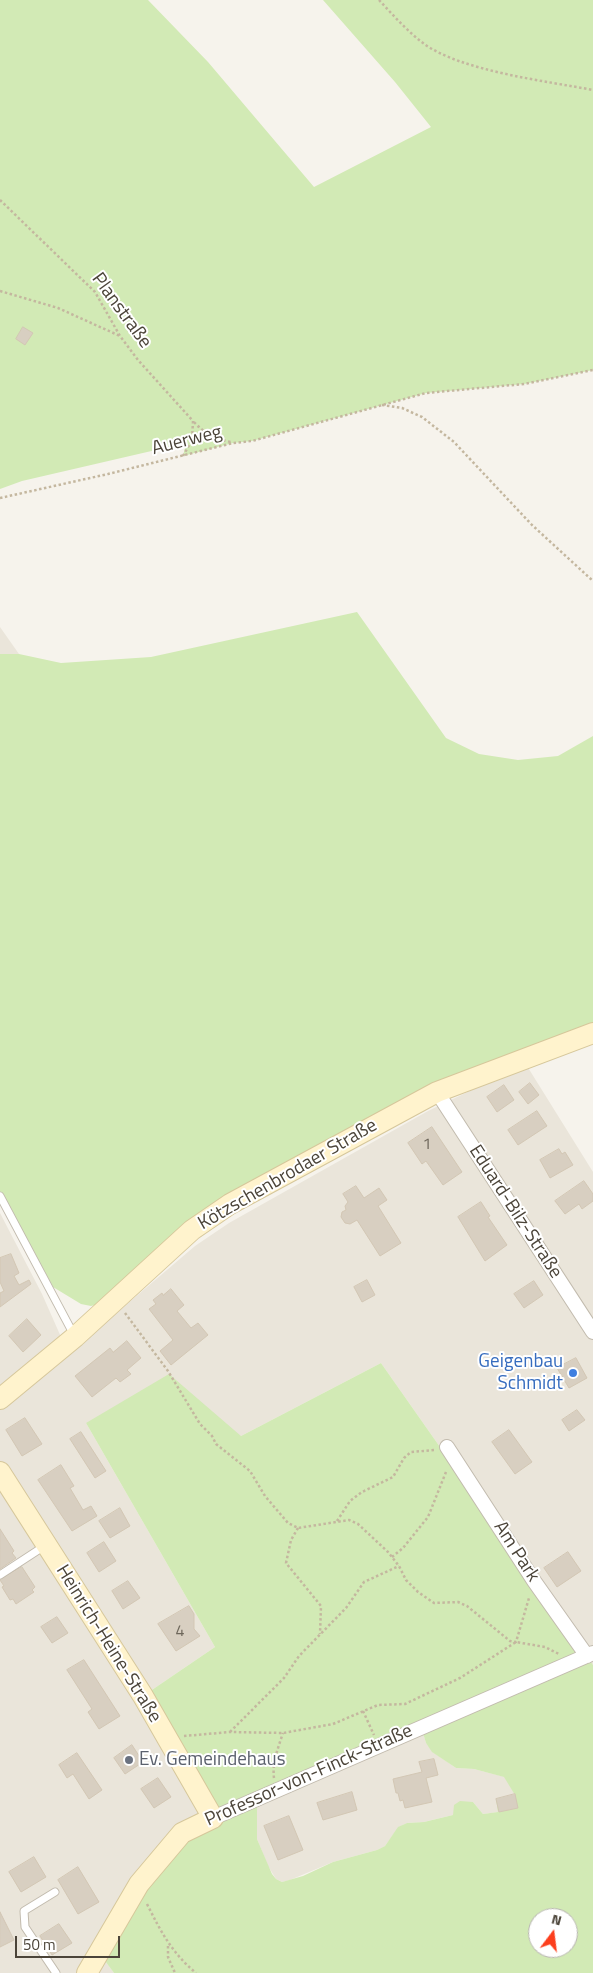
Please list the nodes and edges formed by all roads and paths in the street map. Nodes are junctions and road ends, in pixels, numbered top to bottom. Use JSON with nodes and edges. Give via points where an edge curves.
{"nodes":[{"id":1,"x":379,"y":0,"type":"edge"},
{"id":2,"x":593,"y":90,"type":"edge"},
{"id":3,"x":0,"y":200,"type":"edge"},
{"id":4,"x":0,"y":291,"type":"edge"},
{"id":5,"x":120,"y":336,"type":"junction"},
{"id":6,"x":593,"y":370,"type":"edge"},
{"id":7,"x":380,"y":405,"type":"junction"},
{"id":8,"x":193,"y":421,"type":"junction"},
{"id":9,"x":233,"y":443,"type":"junction"},
{"id":10,"x":183,"y":456,"type":"junction"},
{"id":11,"x":0,"y":498,"type":"edge"},
{"id":12,"x":593,"y":581,"type":"edge"},
{"id":13,"x":593,"y":1033,"type":"edge"},
{"id":14,"x":437,"y":1092,"type":"junction"},
{"id":15,"x":0,"y":1196,"type":"edge"},
{"id":16,"x":116,"y":1300,"type":"junction"},
{"id":17,"x":593,"y":1332,"type":"edge"},
{"id":18,"x":75,"y":1338,"type":"junction"},
{"id":19,"x":0,"y":1399,"type":"edge"},
{"id":20,"x":447,"y":1447,"type":"joint"},
{"id":21,"x":457,"y":1462,"type":"junction"},
{"id":22,"x":0,"y":1472,"type":"edge"},
{"id":23,"x":337,"y":1521,"type":"junction"},
{"id":24,"x":298,"y":1528,"type":"junction"},
{"id":25,"x":46,"y":1544,"type":"junction"},
{"id":26,"x":392,"y":1557,"type":"junction"},
{"id":27,"x":399,"y":1566,"type":"junction"},
{"id":28,"x":0,"y":1575,"type":"edge"},
{"id":29,"x":534,"y":1581,"type":"junction"},
{"id":30,"x":320,"y":1634,"type":"junction"},
{"id":31,"x":516,"y":1642,"type":"junction"},
{"id":32,"x":590,"y":1655,"type":"edge"},
{"id":33,"x":568,"y":1664,"type":"junction"},
{"id":34,"x":364,"y":1711,"type":"junction"},
{"id":35,"x":230,"y":1732,"type":"junction"},
{"id":36,"x":283,"y":1734,"type":"junction"},
{"id":37,"x":168,"y":1740,"type":"junction"},
{"id":38,"x":379,"y":1746,"type":"junction"},
{"id":39,"x":279,"y":1789,"type":"junction"},
{"id":40,"x":213,"y":1818,"type":"junction"},
{"id":41,"x":138,"y":1884,"type":"junction"},
{"id":42,"x":54,"y":1892,"type":"dead end"},
{"id":43,"x":168,"y":1945,"type":"junction"},
{"id":44,"x":56,"y":1973,"type":"edge"},
{"id":45,"x":87,"y":1973,"type":"edge"},
{"id":46,"x":176,"y":1973,"type":"edge"},
{"id":47,"x":196,"y":1973,"type":"edge"}],
"edges":[{"from":1,"to":2,"type":"path","via":[[424,44],[441,54],[481,67]]},
{"from":3,"to":5,"type":"path","name":"Planstraße","via":[[95,292]]},
{"from":4,"to":5,"type":"path","via":[[58,308]]},
{"from":5,"to":8,"type":"path","name":"Planstraße"},
{"from":6,"to":7,"type":"path","name":"Auerweg","via":[[524,384],[426,393]]},
{"from":7,"to":9,"type":"path","name":"Auerweg","via":[[252,442]]},
{"from":7,"to":12,"type":"path","via":[[402,408],[422,418],[454,442],[532,525]]},
{"from":8,"to":9,"type":"path","name":"Planstraße","via":[[203,432]]},
{"from":8,"to":10,"type":"path","via":[[192,440]]},
{"from":9,"to":10,"type":"path","name":"Auerweg"},
{"from":10,"to":11,"type":"path","name":"Auerweg"},
{"from":13,"to":14,"type":"street","name":"Kötzschenbrodaer Straße"},
{"from":14,"to":16,"type":"street","name":"Kötzschenbrodaer Straße","via":[[230,1204],[192,1230]]},
{"from":14,"to":17,"type":"street","name":"Eduard-Bilz-Straße"},
{"from":15,"to":18,"type":"lane"},
{"from":16,"to":18,"type":"street","name":"Kötzschenbrodaer Straße"},
{"from":16,"to":24,"type":"path","via":[[168,1371],[200,1424],[216,1444],[250,1472],[278,1514]]},
{"from":18,"to":19,"type":"street","name":"Kötzschenbrodaer Straße"},
{"from":20,"to":21,"type":"street","name":"Am Park"},
{"from":20,"to":23,"type":"path","via":[[411,1452],[393,1477],[350,1501]]},
{"from":21,"to":26,"type":"path","via":[[444,1474],[428,1517]]},
{"from":21,"to":29,"type":"street","name":"Am Park"},
{"from":22,"to":25,"type":"street","name":"Heinrich-Heine-Straße"},
{"from":23,"to":24,"type":"path"},
{"from":23,"to":26,"type":"path","via":[[349,1520],[358,1524]]},
{"from":24,"to":30,"type":"path","via":[[291,1540],[286,1563],[321,1606]]},
{"from":25,"to":28,"type":"lane"},
{"from":25,"to":37,"type":"street","name":"Heinrich-Heine-Straße"},
{"from":26,"to":27,"type":"path"},
{"from":27,"to":30,"type":"path","via":[[364,1582],[346,1608]]},
{"from":27,"to":31,"type":"path","via":[[406,1580],[426,1597],[434,1602],[458,1602],[467,1606],[498,1632]]},
{"from":29,"to":31,"type":"path"},
{"from":29,"to":32,"type":"street","name":"Am Park"},
{"from":30,"to":35,"type":"path","via":[[284,1678]]},
{"from":31,"to":33,"type":"path","via":[[557,1652]]},
{"from":31,"to":34,"type":"path","via":[[460,1678],[405,1704],[378,1705]]},
{"from":32,"to":33,"type":"street","name":"Professor-von-Finck-Straße"},
{"from":33,"to":38,"type":"street","name":"Professor-von-Finck-Straße"},
{"from":34,"to":36,"type":"path","via":[[333,1724]]},
{"from":34,"to":38,"type":"path"},
{"from":35,"to":36,"type":"path"},
{"from":35,"to":37,"type":"path"},
{"from":36,"to":39,"type":"path","via":[[273,1777]]},
{"from":37,"to":40,"type":"street","name":"Heinrich-Heine-Straße"},
{"from":38,"to":39,"type":"street","name":"Professor-von-Finck-Straße"},
{"from":39,"to":40,"type":"street","name":"Professor-von-Finck-Straße"},
{"from":40,"to":41,"type":"street","name":"Professor-von-Finck-Straße","via":[[182,1833]]},
{"from":41,"to":43,"type":"path"},
{"from":41,"to":45,"type":"street","name":"Professor-von-Finck-Straße"},
{"from":42,"to":44,"type":"lane","via":[[29,1906],[23,1918],[25,1927]]},
{"from":43,"to":46,"type":"path","via":[[168,1957]]},
{"from":43,"to":47,"type":"path"}]}
